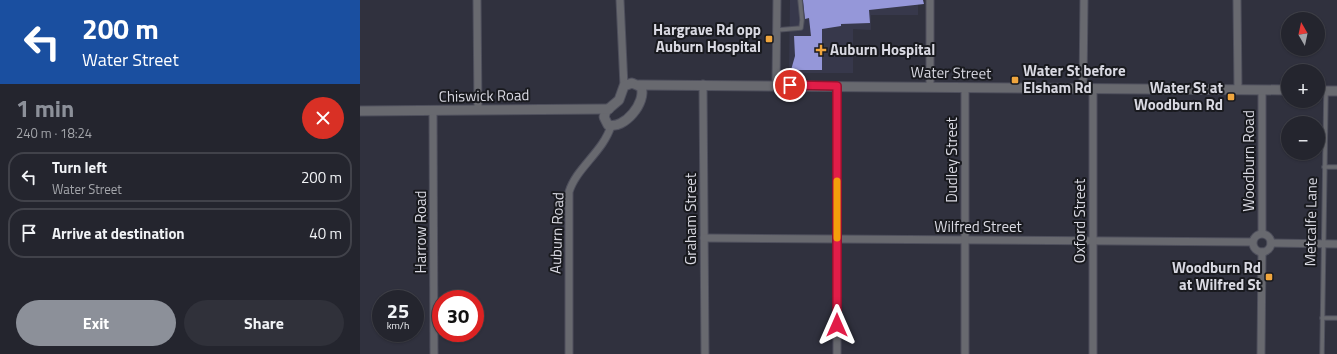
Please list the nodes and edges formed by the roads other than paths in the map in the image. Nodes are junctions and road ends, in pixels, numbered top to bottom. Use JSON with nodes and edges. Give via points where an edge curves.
{"nodes":[{"id":1,"x":477,"y":0,"type":"edge"},
{"id":2,"x":620,"y":0,"type":"edge"},
{"id":3,"x":777,"y":0,"type":"edge"},
{"id":4,"x":800,"y":0,"type":"edge"},
{"id":5,"x":930,"y":0,"type":"edge"},
{"id":6,"x":1084,"y":0,"type":"edge"},
{"id":7,"x":1237,"y":0,"type":"edge"},
{"id":8,"x":777,"y":30,"type":"junction"},
{"id":9,"x":704,"y":84,"type":"junction"},
{"id":10,"x":639,"y":85,"type":"junction"},
{"id":11,"x":776,"y":85,"type":"junction"},
{"id":12,"x":624,"y":86,"type":"junction"},
{"id":13,"x":837,"y":86,"type":"junction"},
{"id":14,"x":930,"y":86,"type":"junction"},
{"id":15,"x":965,"y":87,"type":"junction"},
{"id":16,"x":1083,"y":88,"type":"junction"},
{"id":17,"x":1093,"y":88,"type":"junction"},
{"id":18,"x":1238,"y":89,"type":"junction"},
{"id":19,"x":1262,"y":90,"type":"junction"},
{"id":20,"x":1281,"y":90,"type":"edge"},
{"id":21,"x":1325,"y":91,"type":"edge"},
{"id":22,"x":1337,"y":91,"type":"edge"},
{"id":23,"x":1322,"y":108,"type":"edge"},
{"id":24,"x":609,"y":109,"type":"junction"},
{"id":25,"x":433,"y":110,"type":"junction"},
{"id":26,"x":478,"y":110,"type":"junction"},
{"id":27,"x":360,"y":111,"type":"edge"},
{"id":28,"x":611,"y":126,"type":"junction"},
{"id":29,"x":1324,"y":167,"type":"junction"},
{"id":30,"x":1337,"y":167,"type":"edge"},
{"id":31,"x":1262,"y":233,"type":"junction"},
{"id":32,"x":704,"y":238,"type":"junction"},
{"id":33,"x":837,"y":239,"type":"junction"},
{"id":34,"x":965,"y":240,"type":"junction"},
{"id":35,"x":1093,"y":240,"type":"junction"},
{"id":36,"x":1252,"y":242,"type":"junction"},
{"id":37,"x":1271,"y":243,"type":"junction"},
{"id":38,"x":1323,"y":243,"type":"junction"},
{"id":39,"x":1337,"y":244,"type":"edge"},
{"id":40,"x":1262,"y":252,"type":"junction"},
{"id":41,"x":1322,"y":318,"type":"junction"},
{"id":42,"x":1337,"y":318,"type":"edge"},
{"id":43,"x":434,"y":354,"type":"edge"},
{"id":44,"x":569,"y":354,"type":"edge"},
{"id":45,"x":705,"y":354,"type":"edge"},
{"id":46,"x":837,"y":354,"type":"edge"},
{"id":47,"x":965,"y":354,"type":"edge"},
{"id":48,"x":1093,"y":354,"type":"edge"},
{"id":49,"x":1261,"y":354,"type":"edge"},
{"id":50,"x":1322,"y":354,"type":"edge"}],
"edges":[{"from":1,"to":26,"type":"street"},
{"from":2,"to":12,"type":"street"},
{"from":3,"to":8,"type":"street"},
{"from":4,"to":8,"type":"lane","via":[[801,28]]},
{"from":5,"to":14,"type":"street"},
{"from":6,"to":16,"type":"street"},
{"from":7,"to":18,"type":"street"},
{"from":8,"to":11,"type":"street"},
{"from":9,"to":10,"type":"street","name":"Water Street"},
{"from":9,"to":11,"type":"street","name":"Water Street"},
{"from":9,"to":32,"type":"street","name":"Graham Street"},
{"from":10,"to":12,"type":"street","name":"Water Street","via":[[632,83]]},
{"from":10,"to":28,"type":"street","via":[[643,91],[640,103],[624,122]]},
{"from":11,"to":13,"type":"street","name":"Water Street"},
{"from":12,"to":24,"type":"street","via":[[619,100]]},
{"from":13,"to":14,"type":"street","name":"Water Street"},
{"from":13,"to":33,"type":"street"},
{"from":14,"to":15,"type":"street","name":"Water Street"},
{"from":15,"to":16,"type":"street","name":"Water Street"},
{"from":15,"to":34,"type":"street","name":"Dudley Street"},
{"from":16,"to":17,"type":"street","name":"Water Street"},
{"from":17,"to":18,"type":"street","name":"Water Street"},
{"from":17,"to":35,"type":"street","name":"Oxford Street"},
{"from":18,"to":19,"type":"street","name":"Water Street"},
{"from":19,"to":20,"type":"street","name":"Water Street"},
{"from":19,"to":31,"type":"street","name":"Woodburn Road"},
{"from":21,"to":22,"type":"street"},
{"from":23,"to":29,"type":"lane","name":"Metcalfe Lane"},
{"from":24,"to":26,"type":"street","name":"Chiswick Road"},
{"from":24,"to":28,"type":"street","via":[[604,117],[606,123]]},
{"from":25,"to":26,"type":"street","name":"Chiswick Road"},
{"from":25,"to":27,"type":"street","name":"Chiswick Road"},
{"from":25,"to":43,"type":"street","name":"Harrow Road"},
{"from":28,"to":44,"type":"street","name":"Auburn Road","via":[[605,140],[569,192]]},
{"from":29,"to":30,"type":"lane"},
{"from":29,"to":38,"type":"lane","name":"Metcalfe Lane"},
{"from":31,"to":36,"type":"street","via":[[1255,236]]},
{"from":31,"to":37,"type":"street","via":[[1269,236]]},
{"from":32,"to":33,"type":"street","name":"Wilfred Street"},
{"from":32,"to":45,"type":"street","name":"Graham Street"},
{"from":33,"to":34,"type":"street","name":"Wilfred Street"},
{"from":33,"to":46,"type":"street"},
{"from":34,"to":35,"type":"street","name":"Wilfred Street"},
{"from":34,"to":47,"type":"street","name":"Dudley Street"},
{"from":35,"to":36,"type":"street","name":"Wilfred Street"},
{"from":35,"to":48,"type":"street","name":"Oxford Street"},
{"from":36,"to":40,"type":"street","via":[[1255,249]]},
{"from":37,"to":38,"type":"street"},
{"from":37,"to":40,"type":"street","via":[[1268,250]]},
{"from":38,"to":39,"type":"street"},
{"from":38,"to":41,"type":"lane","name":"Metcalfe Lane"},
{"from":40,"to":49,"type":"street"},
{"from":41,"to":42,"type":"lane"},
{"from":41,"to":50,"type":"lane","name":"Metcalfe Lane"}]}
